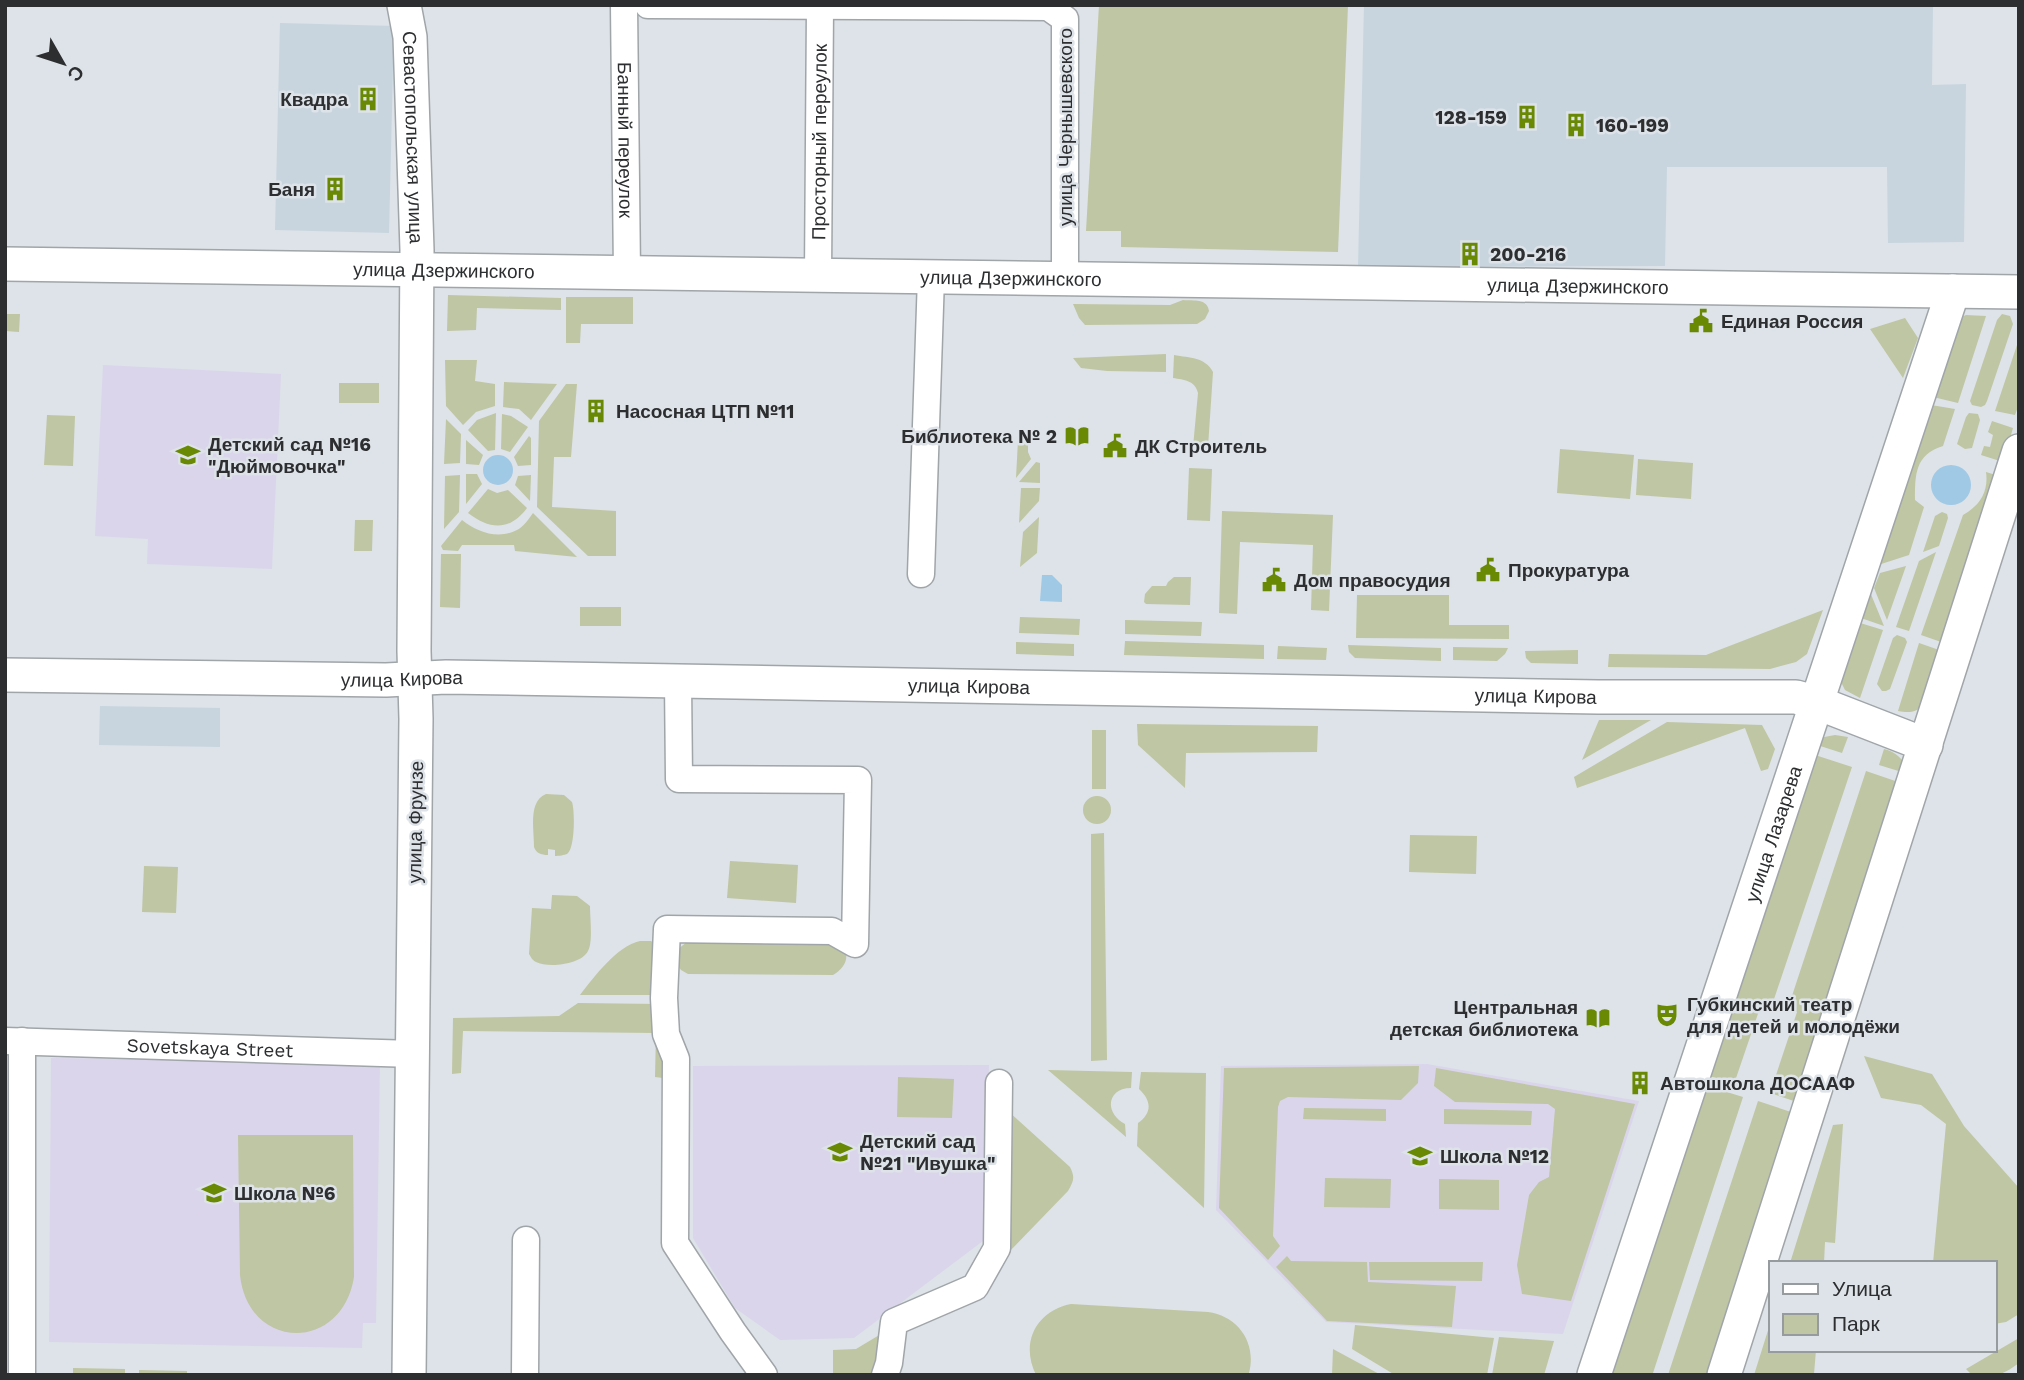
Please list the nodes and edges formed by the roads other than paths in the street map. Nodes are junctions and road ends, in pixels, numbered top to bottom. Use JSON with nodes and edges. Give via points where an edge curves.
{"nodes":[{"id":1,"x":404,"y":5,"type":"edge"},
{"id":2,"x":624,"y":5,"type":"edge"},
{"id":3,"x":648,"y":5,"type":"edge"},
{"id":4,"x":820,"y":7,"type":"junction"},
{"id":5,"x":5,"y":264,"type":"edge"},
{"id":6,"x":417,"y":270,"type":"junction"},
{"id":7,"x":627,"y":273,"type":"junction"},
{"id":8,"x":818,"y":275,"type":"junction"},
{"id":9,"x":932,"y":277,"type":"junction"},
{"id":10,"x":1065,"y":279,"type":"junction"},
{"id":11,"x":1953,"y":291,"type":"junction"},
{"id":12,"x":2019,"y":292,"type":"edge"},
{"id":13,"x":2019,"y":451,"type":"edge"},
{"id":14,"x":921,"y":574,"type":"dead end"},
{"id":15,"x":5,"y":675,"type":"edge"},
{"id":16,"x":415,"y":678,"type":"junction"},
{"id":17,"x":678,"y":681,"type":"junction"},
{"id":18,"x":1818,"y":704,"type":"junction"},
{"id":19,"x":1926,"y":745,"type":"junction"},
{"id":20,"x":14,"y":1041,"type":"edge"},
{"id":21,"x":413,"y":1054,"type":"junction"},
{"id":22,"x":999,"y":1083,"type":"dead end"},
{"id":23,"x":526,"y":1240,"type":"dead end"},
{"id":24,"x":22,"y":1375,"type":"edge"},
{"id":25,"x":409,"y":1375,"type":"edge"},
{"id":26,"x":524,"y":1375,"type":"edge"},
{"id":27,"x":764,"y":1375,"type":"edge"},
{"id":28,"x":885,"y":1375,"type":"edge"},
{"id":29,"x":1594,"y":1375,"type":"edge"},
{"id":30,"x":1724,"y":1375,"type":"edge"}],
"edges":[{"from":1,"to":6,"type":"main road","name":"Севастопольская улица","via":[[410,37]]},
{"from":2,"to":7,"type":"street","name":"Банный переулок"},
{"from":3,"to":4,"type":"street","name":"улица Чернышевского"},
{"from":4,"to":8,"type":"street","name":"Просторный переулок"},
{"from":4,"to":10,"type":"street","name":"улица Чернышевского","via":[[1048,8],[1065,19]]},
{"from":5,"to":6,"type":"main road","name":"улица Дзержинского"},
{"from":6,"to":7,"type":"main road","name":"улица Дзержинского"},
{"from":6,"to":16,"type":"main road","name":"улица Фрунзе"},
{"from":7,"to":8,"type":"main road","name":"улица Дзержинского"},
{"from":8,"to":9,"type":"main road","name":"улица Дзержинского"},
{"from":9,"to":10,"type":"main road","name":"улица Дзержинского"},
{"from":9,"to":14,"type":"street"},
{"from":10,"to":11,"type":"main road","name":"улица Дзержинского"},
{"from":11,"to":12,"type":"main road","name":"улица Дзержинского"},
{"from":11,"to":18,"type":"main road","name":"улица Лазарева"},
{"from":13,"to":19,"type":"main road"},
{"from":15,"to":16,"type":"main road","name":"улица Кирова"},
{"from":16,"to":17,"type":"main road","name":"улица Кирова"},
{"from":16,"to":21,"type":"main road","name":"улица Фрунзе"},
{"from":17,"to":18,"type":"main road","name":"улица Кирова","via":[[1796,697]]},
{"from":17,"to":27,"type":"street","via":[[679,779],[858,780],[855,944],[832,931],[667,929],[666,1034],[676,1059],[675,1243]]},
{"from":18,"to":19,"type":"main road","name":"улица Кирова"},
{"from":18,"to":29,"type":"main road","name":"улица Лазарева"},
{"from":19,"to":30,"type":"main road"},
{"from":20,"to":21,"type":"street","name":"Sovetskaya Street"},
{"from":20,"to":24,"type":"street","via":[[22,1225]]},
{"from":21,"to":25,"type":"main road","name":"улица Фрунзе"},
{"from":22,"to":28,"type":"street","via":[[997,1248],[975,1287],[894,1322]]},
{"from":23,"to":26,"type":"street"}]}
